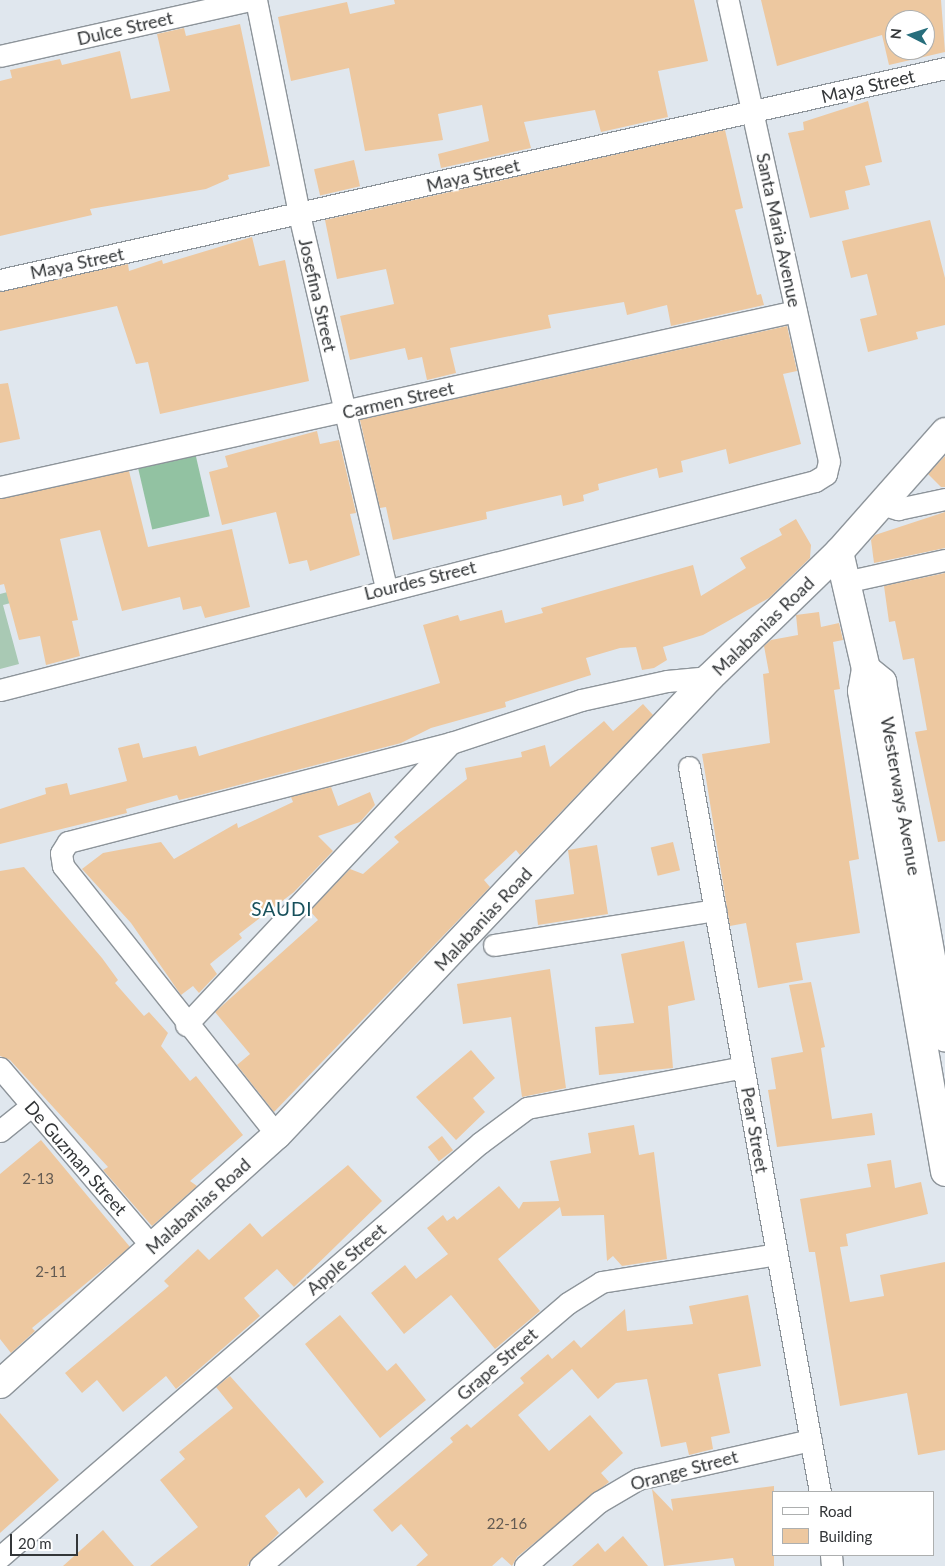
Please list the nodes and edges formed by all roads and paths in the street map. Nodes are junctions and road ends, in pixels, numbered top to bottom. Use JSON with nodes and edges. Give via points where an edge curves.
{"nodes":[{"id":1,"x":250,"y":0,"type":"edge"},
{"id":2,"x":256,"y":0,"type":"edge"},
{"id":3,"x":728,"y":0,"type":"edge"},
{"id":4,"x":0,"y":56,"type":"edge"},
{"id":5,"x":945,"y":68,"type":"edge"},
{"id":6,"x":753,"y":112,"type":"junction"},
{"id":7,"x":299,"y":214,"type":"junction"},
{"id":8,"x":0,"y":280,"type":"edge"},
{"id":9,"x":796,"y":312,"type":"junction"},
{"id":10,"x":346,"y":412,"type":"junction"},
{"id":11,"x":945,"y":432,"type":"edge"},
{"id":12,"x":829,"y":461,"type":"joint"},
{"id":13,"x":0,"y":487,"type":"edge"},
{"id":14,"x":945,"y":499,"type":"edge"},
{"id":15,"x":878,"y":503,"type":"junction"},
{"id":16,"x":839,"y":552,"type":"junction"},
{"id":17,"x":945,"y":560,"type":"edge"},
{"id":18,"x":845,"y":582,"type":"junction"},
{"id":19,"x":386,"y":588,"type":"junction"},
{"id":20,"x":710,"y":677,"type":"junction"},
{"id":21,"x":0,"y":690,"type":"edge"},
{"id":22,"x":451,"y":743,"type":"junction"},
{"id":23,"x":689,"y":767,"type":"dead end"},
{"id":24,"x":715,"y":910,"type":"junction"},
{"id":25,"x":913,"y":933,"type":"junction"},
{"id":26,"x":494,"y":945,"type":"dead end"},
{"id":27,"x":943,"y":1009,"type":"edge"},
{"id":28,"x":186,"y":1025,"type":"junction"},
{"id":29,"x":945,"y":1038,"type":"edge"},
{"id":30,"x":743,"y":1067,"type":"junction"},
{"id":31,"x":0,"y":1068,"type":"edge"},
{"id":32,"x":937,"y":1086,"type":"edge"},
{"id":33,"x":31,"y":1106,"type":"junction"},
{"id":34,"x":0,"y":1131,"type":"edge"},
{"id":35,"x":277,"y":1135,"type":"junction"},
{"id":36,"x":945,"y":1172,"type":"edge"},
{"id":37,"x":153,"y":1248,"type":"junction"},
{"id":38,"x":777,"y":1254,"type":"junction"},
{"id":39,"x":0,"y":1384,"type":"edge"},
{"id":40,"x":810,"y":1440,"type":"junction"},
{"id":41,"x":820,"y":1491,"type":"edge"},
{"id":42,"x":0,"y":1557,"type":"edge"},
{"id":43,"x":260,"y":1566,"type":"edge"},
{"id":44,"x":525,"y":1566,"type":"edge"}],
"edges":[{"from":1,"to":4,"type":"street","name":"Dulce Street"},
{"from":2,"to":7,"type":"street","name":"Josefina Street"},
{"from":3,"to":6,"type":"street","name":"Santa Maria Avenue"},
{"from":5,"to":6,"type":"street","name":"Maya Street"},
{"from":6,"to":7,"type":"street","name":"Maya Street"},
{"from":6,"to":9,"type":"street","name":"Santa Maria Avenue"},
{"from":7,"to":8,"type":"street","name":"Maya Street"},
{"from":7,"to":10,"type":"street","name":"Josefina Street"},
{"from":9,"to":10,"type":"street","name":"Carmen Street"},
{"from":9,"to":12,"type":"street","name":"Santa Maria Avenue"},
{"from":10,"to":13,"type":"street","name":"Carmen Street"},
{"from":10,"to":19,"type":"street","name":"Josefina Street"},
{"from":11,"to":15,"type":"main road","name":"Malabanias Road"},
{"from":12,"to":19,"type":"street","name":"Lourdes Street","via":[[826,474],[815,481]]},
{"from":14,"to":15,"type":"street","via":[[898,509]]},
{"from":15,"to":16,"type":"main road","name":"Malabanias Road"},
{"from":16,"to":18,"type":"main road","name":"Westerways Avenue"},
{"from":16,"to":20,"type":"main road","name":"Malabanias Road"},
{"from":17,"to":18,"type":"street"},
{"from":18,"to":25,"type":"main road","name":"Westerways Avenue","via":[[866,669],[882,682]]},
{"from":19,"to":21,"type":"street","name":"Lourdes Street"},
{"from":20,"to":22,"type":"street","via":[[667,681],[581,700]]},
{"from":20,"to":35,"type":"main road","name":"Malabanias Road"},
{"from":22,"to":28,"type":"street"},
{"from":22,"to":28,"type":"street","via":[[68,842],[61,854],[63,866]]},
{"from":23,"to":24,"type":"street","name":"Pear Street"},
{"from":24,"to":26,"type":"street"},
{"from":24,"to":30,"type":"street","name":"Pear Street"},
{"from":25,"to":27,"type":"main road","name":"Westerways Avenue"},
{"from":25,"to":32,"type":"main road","name":"Westerways Avenue"},
{"from":27,"to":29,"type":"main road","name":"Westerways Avenue"},
{"from":28,"to":35,"type":"street"},
{"from":30,"to":38,"type":"street","name":"Pear Street"},
{"from":30,"to":42,"type":"street","name":"Apple Street","via":[[527,1108],[472,1150]]},
{"from":31,"to":33,"type":"street","name":"De Guzman Street"},
{"from":32,"to":36,"type":"main road","name":"Westerways Avenue"},
{"from":33,"to":34,"type":"street"},
{"from":33,"to":37,"type":"street","name":"De Guzman Street"},
{"from":35,"to":37,"type":"main road","name":"Malabanias Road"},
{"from":37,"to":39,"type":"main road","name":"Malabanias Road"},
{"from":38,"to":40,"type":"street","name":"Pear Street"},
{"from":38,"to":43,"type":"street","name":"Grape Street","via":[[601,1282],[568,1303]]},
{"from":40,"to":41,"type":"street","name":"Pear Street"},
{"from":40,"to":44,"type":"street","name":"Orange Street","via":[[638,1479],[599,1502]]}]}
